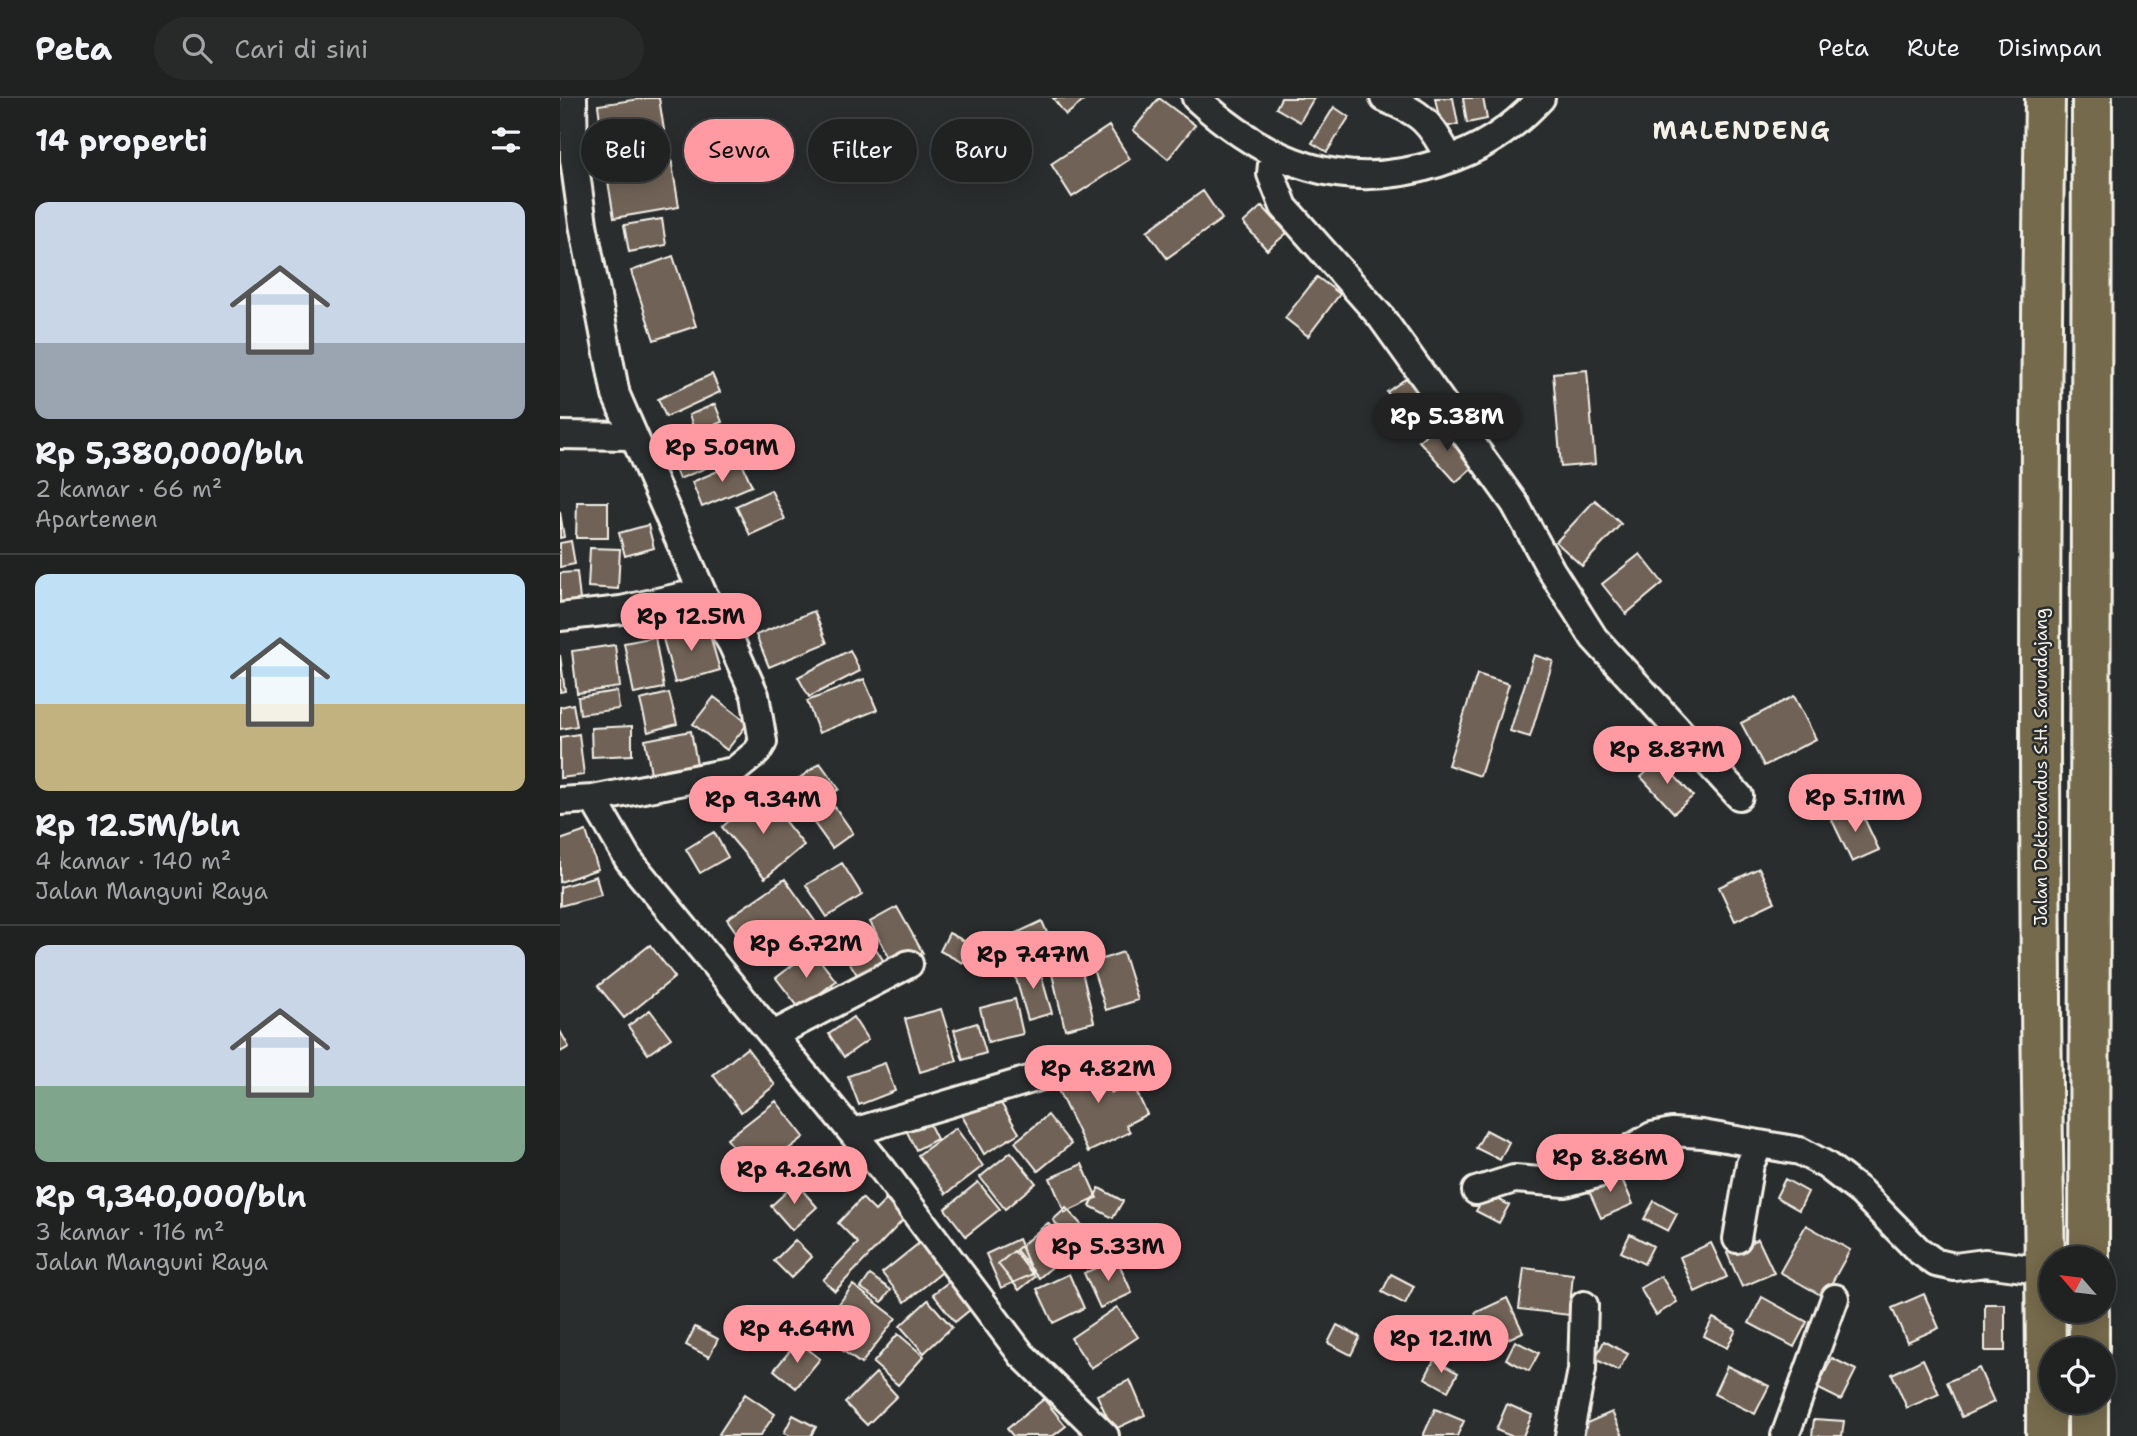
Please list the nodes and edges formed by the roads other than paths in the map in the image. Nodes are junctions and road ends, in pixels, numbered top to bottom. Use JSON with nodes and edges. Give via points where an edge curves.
{"nodes":[{"id":1,"x":573,"y":98,"type":"edge"},
{"id":2,"x":1196,"y":98,"type":"edge"},
{"id":3,"x":1384,"y":98,"type":"edge"},
{"id":4,"x":1541,"y":98,"type":"edge"},
{"id":5,"x":2045,"y":98,"type":"edge"},
{"id":6,"x":2092,"y":98,"type":"edge"},
{"id":7,"x":1273,"y":154,"type":"junction"},
{"id":8,"x":1450,"y":159,"type":"junction"},
{"id":9,"x":560,"y":435,"type":"edge"},
{"id":10,"x":632,"y":436,"type":"junction"},
{"id":11,"x":702,"y":592,"type":"junction"},
{"id":12,"x":560,"y":617,"type":"edge"},
{"id":13,"x":1739,"y":796,"type":"dead end"},
{"id":14,"x":593,"y":799,"type":"junction"},
{"id":15,"x":560,"y":802,"type":"edge"},
{"id":16,"x":909,"y":964,"type":"dead end"},
{"id":17,"x":773,"y":1035,"type":"junction"},
{"id":18,"x":1076,"y":1066,"type":"dead end"},
{"id":19,"x":853,"y":1132,"type":"junction"},
{"id":20,"x":1759,"y":1146,"type":"junction"},
{"id":21,"x":1476,"y":1191,"type":"dead end"},
{"id":22,"x":1737,"y":1239,"type":"dead end"},
{"id":23,"x":2046,"y":1246,"type":"edge"},
{"id":24,"x":2089,"y":1246,"type":"edge"},
{"id":25,"x":2039,"y":1270,"type":"edge"},
{"id":26,"x":1835,"y":1298,"type":"dead end"},
{"id":27,"x":1584,"y":1305,"type":"dead end"},
{"id":28,"x":2047,"y":1323,"type":"edge"},
{"id":29,"x":2088,"y":1414,"type":"edge"},
{"id":30,"x":1105,"y":1436,"type":"edge"},
{"id":31,"x":1569,"y":1436,"type":"edge"},
{"id":32,"x":1785,"y":1436,"type":"edge"},
{"id":33,"x":2046,"y":1436,"type":"edge"},
{"id":34,"x":2088,"y":1436,"type":"edge"}],
"edges":[{"from":1,"to":10,"type":"street","via":[[574,159],[591,276],[616,395]]},
{"from":2,"to":7,"type":"street"},
{"from":3,"to":8,"type":"street","via":[[1430,123]]},
{"from":4,"to":8,"type":"street","via":[[1515,125]]},
{"from":5,"to":23,"type":"highway","name":"Jalan Doktorandus S.H. Sarundajang","via":[[2041,999]]},
{"from":6,"to":24,"type":"highway"},
{"from":7,"to":8,"type":"street","via":[[1317,170],[1356,177],[1414,171]]},
{"from":7,"to":13,"type":"street","via":[[1271,174],[1284,206],[1397,339],[1515,504],[1594,638]]},
{"from":9,"to":10,"type":"street"},
{"from":10,"to":11,"type":"street"},
{"from":11,"to":12,"type":"street","via":[[621,610]]},
{"from":11,"to":14,"type":"street","via":[[755,695],[763,742],[758,752],[734,771]]},
{"from":14,"to":15,"type":"street"},
{"from":14,"to":17,"type":"street","via":[[628,859]]},
{"from":16,"to":17,"type":"street"},
{"from":17,"to":19,"type":"street"},
{"from":18,"to":19,"type":"street"},
{"from":19,"to":30,"type":"street","via":[[1022,1355]]},
{"from":20,"to":21,"type":"street","via":[[1672,1132],[1630,1147],[1601,1173],[1555,1185],[1536,1178],[1514,1179]]},
{"from":20,"to":22,"type":"street","via":[[1750,1164]]},
{"from":20,"to":25,"type":"street","via":[[1800,1151],[1826,1166],[1861,1192],[1936,1264],[1985,1263]]},
{"from":26,"to":32,"type":"street"},
{"from":27,"to":31,"type":"street","via":[[1582,1370]]},
{"from":28,"to":33,"type":"highway","name":"Jalan Doktorandus S.H. Sarundajang"},
{"from":29,"to":34,"type":"highway"}]}
